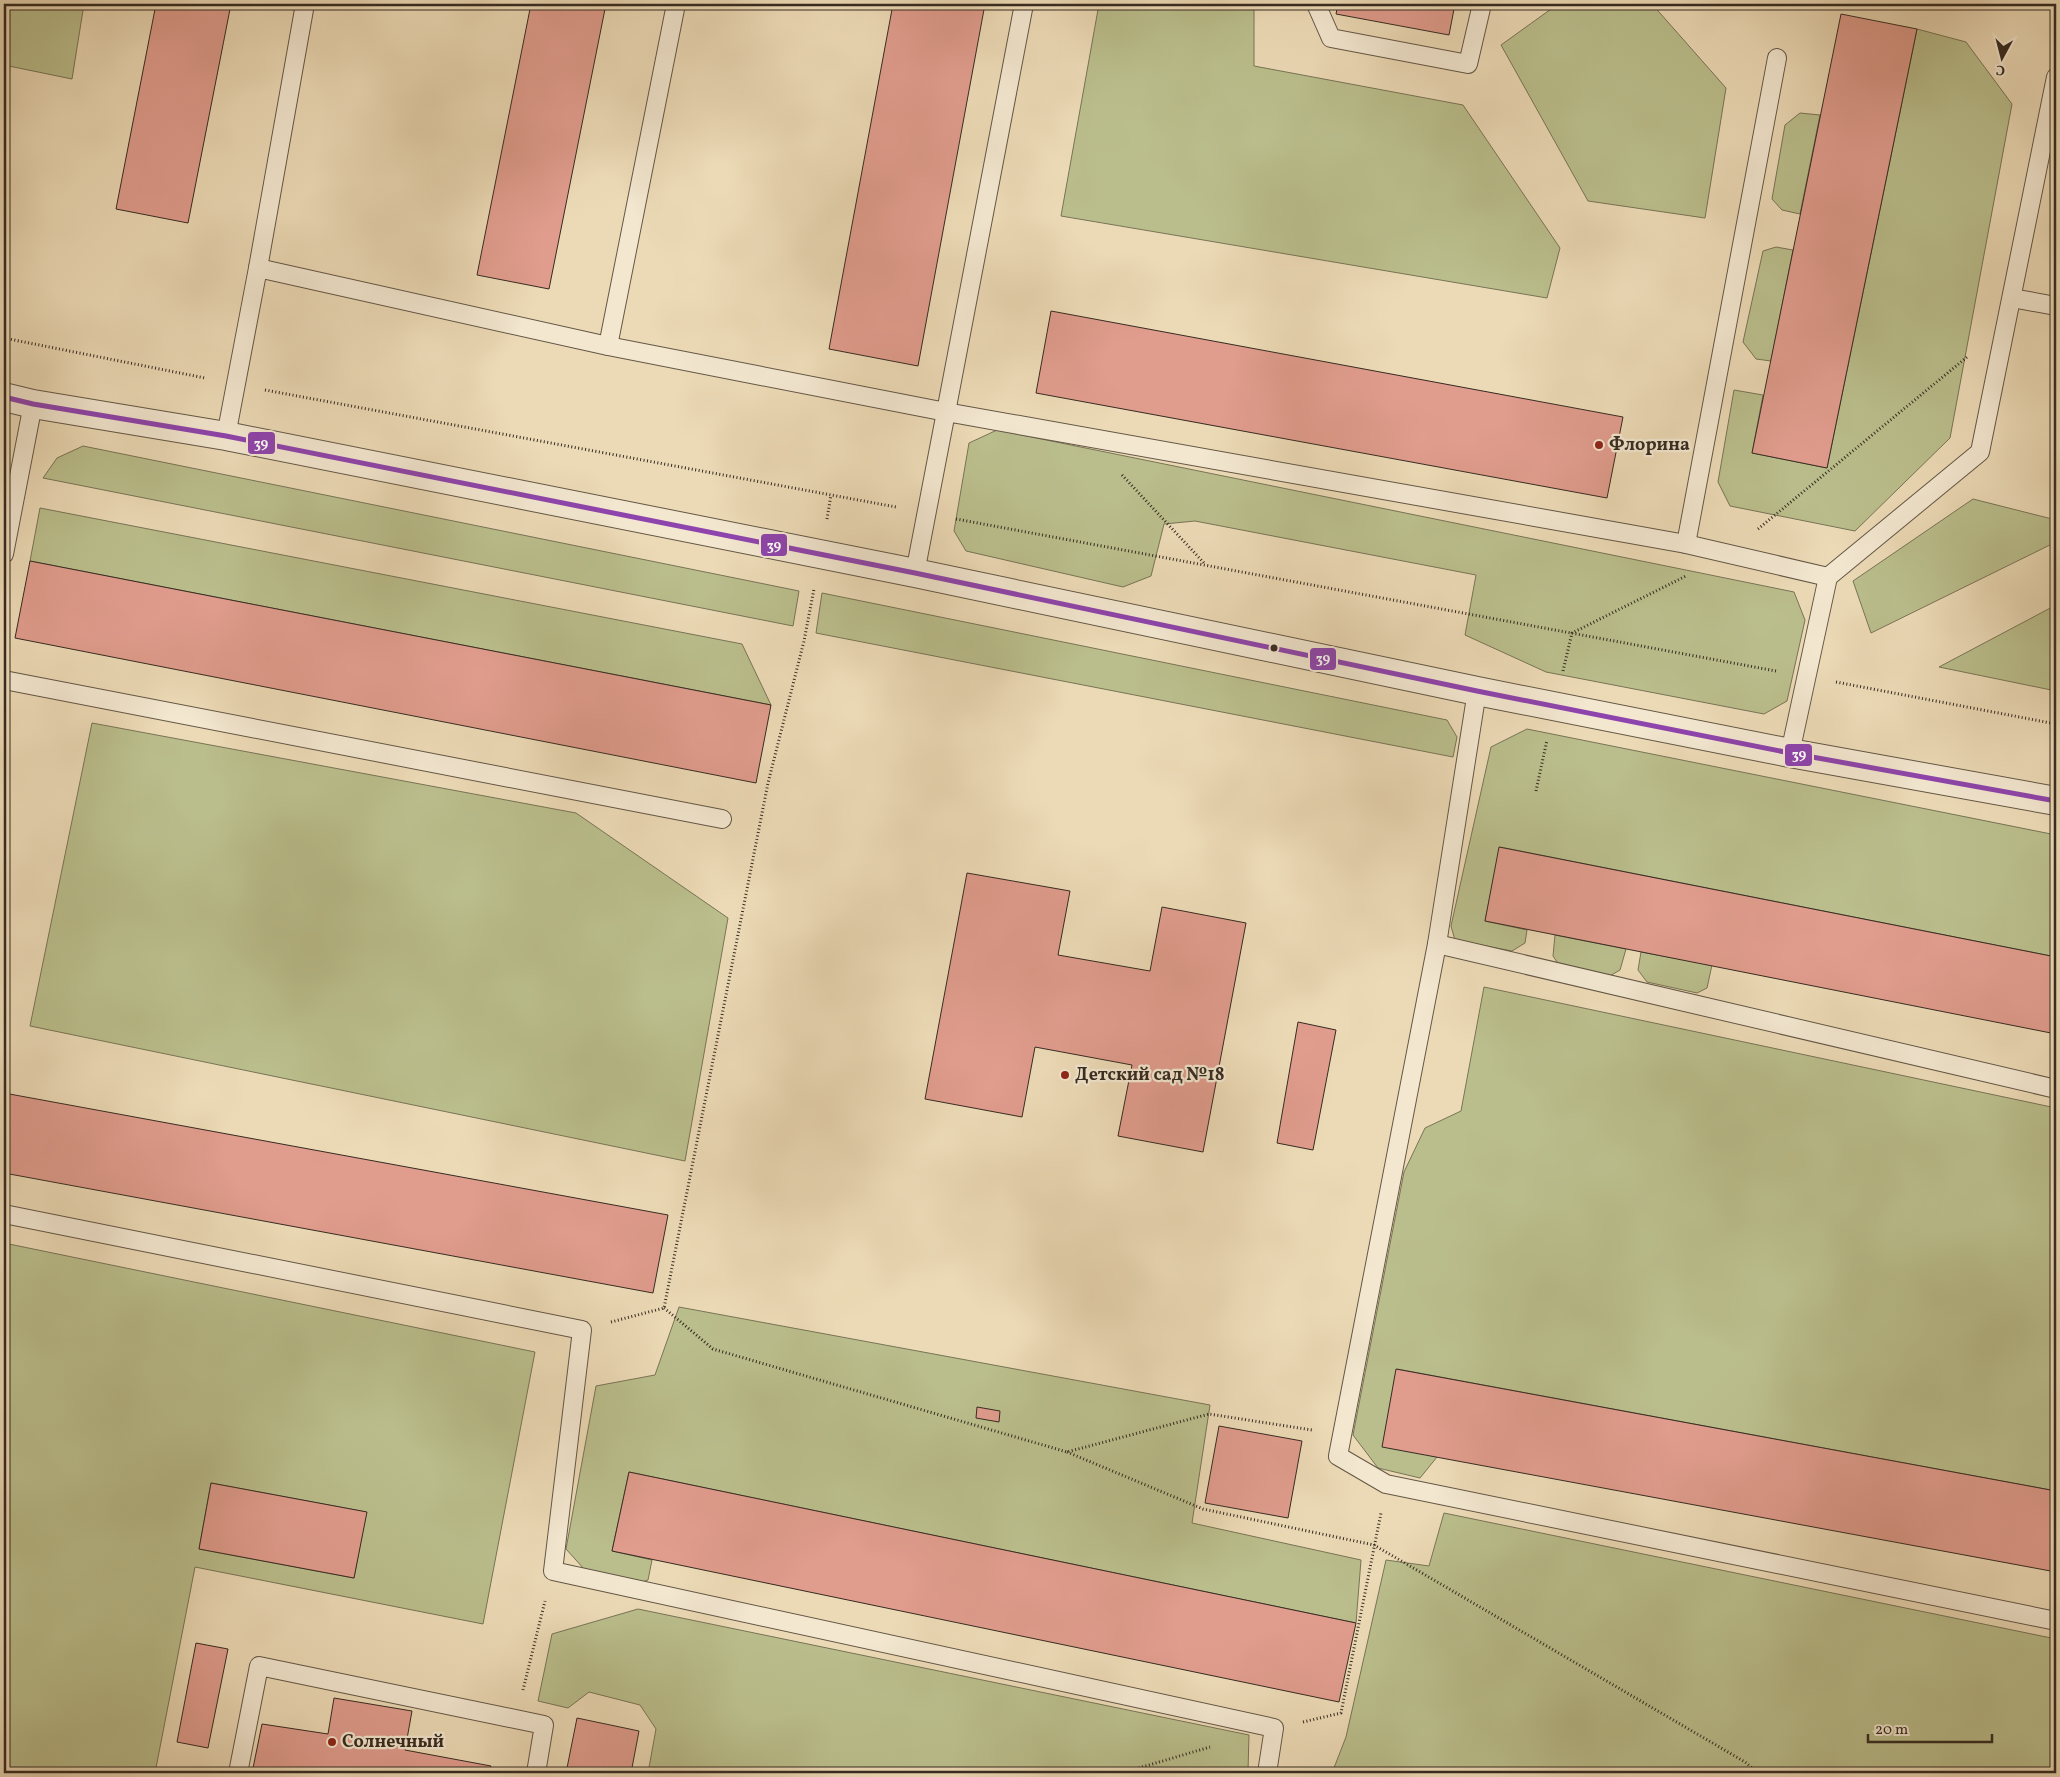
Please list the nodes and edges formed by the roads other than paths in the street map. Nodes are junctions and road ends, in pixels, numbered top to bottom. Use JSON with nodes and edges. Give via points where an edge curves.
{"nodes":[{"id":1,"x":305,"y":4,"type":"edge"},
{"id":2,"x":676,"y":4,"type":"edge"},
{"id":3,"x":1024,"y":4,"type":"edge"},
{"id":4,"x":1316,"y":4,"type":"edge"},
{"id":5,"x":1482,"y":4,"type":"edge"},
{"id":6,"x":1777,"y":58,"type":"dead end"},
{"id":7,"x":2056,"y":77,"type":"edge"},
{"id":8,"x":2053,"y":107,"type":"edge"},
{"id":9,"x":258,"y":268,"type":"junction"},
{"id":10,"x":2012,"y":298,"type":"junction"},
{"id":11,"x":2056,"y":306,"type":"edge"},
{"id":12,"x":608,"y":346,"type":"junction"},
{"id":13,"x":4,"y":397,"type":"edge"},
{"id":14,"x":33,"y":404,"type":"junction"},
{"id":15,"x":946,"y":412,"type":"junction"},
{"id":16,"x":226,"y":436,"type":"junction"},
{"id":17,"x":1686,"y":544,"type":"junction"},
{"id":18,"x":4,"y":554,"type":"edge"},
{"id":19,"x":915,"y":573,"type":"junction"},
{"id":20,"x":1828,"y":577,"type":"junction"},
{"id":21,"x":4,"y":680,"type":"edge"},
{"id":22,"x":1477,"y":691,"type":"junction"},
{"id":23,"x":1790,"y":753,"type":"junction"},
{"id":24,"x":2056,"y":801,"type":"edge"},
{"id":25,"x":722,"y":819,"type":"dead end"},
{"id":26,"x":1437,"y":944,"type":"junction"},
{"id":27,"x":2056,"y":1089,"type":"edge"},
{"id":28,"x":4,"y":1214,"type":"edge"},
{"id":29,"x":2056,"y":1621,"type":"edge"},
{"id":30,"x":238,"y":1773,"type":"edge"},
{"id":31,"x":536,"y":1773,"type":"edge"},
{"id":32,"x":1267,"y":1773,"type":"edge"}],
"edges":[{"from":1,"to":9,"type":"lane"},
{"from":2,"to":12,"type":"lane"},
{"from":3,"to":15,"type":"lane"},
{"from":4,"to":5,"type":"lane","via":[[1332,38],[1468,64]]},
{"from":6,"to":17,"type":"lane"},
{"from":7,"to":8,"type":"lane"},
{"from":8,"to":10,"type":"lane"},
{"from":9,"to":12,"type":"lane"},
{"from":9,"to":16,"type":"lane"},
{"from":10,"to":11,"type":"lane"},
{"from":10,"to":20,"type":"lane","via":[[1980,452]]},
{"from":12,"to":15,"type":"lane"},
{"from":13,"to":14,"type":"street"},
{"from":14,"to":16,"type":"street"},
{"from":14,"to":18,"type":"lane"},
{"from":15,"to":17,"type":"lane"},
{"from":15,"to":19,"type":"lane"},
{"from":16,"to":19,"type":"street"},
{"from":17,"to":20,"type":"lane"},
{"from":19,"to":22,"type":"street"},
{"from":20,"to":23,"type":"lane"},
{"from":21,"to":25,"type":"lane"},
{"from":22,"to":23,"type":"street"},
{"from":22,"to":26,"type":"lane"},
{"from":23,"to":24,"type":"street"},
{"from":26,"to":27,"type":"lane"},
{"from":26,"to":29,"type":"lane","via":[[1338,1456],[1386,1484]]},
{"from":28,"to":32,"type":"lane","via":[[582,1330],[553,1571],[1274,1728]]},
{"from":30,"to":31,"type":"lane","via":[[259,1666],[544,1725]]}]}
